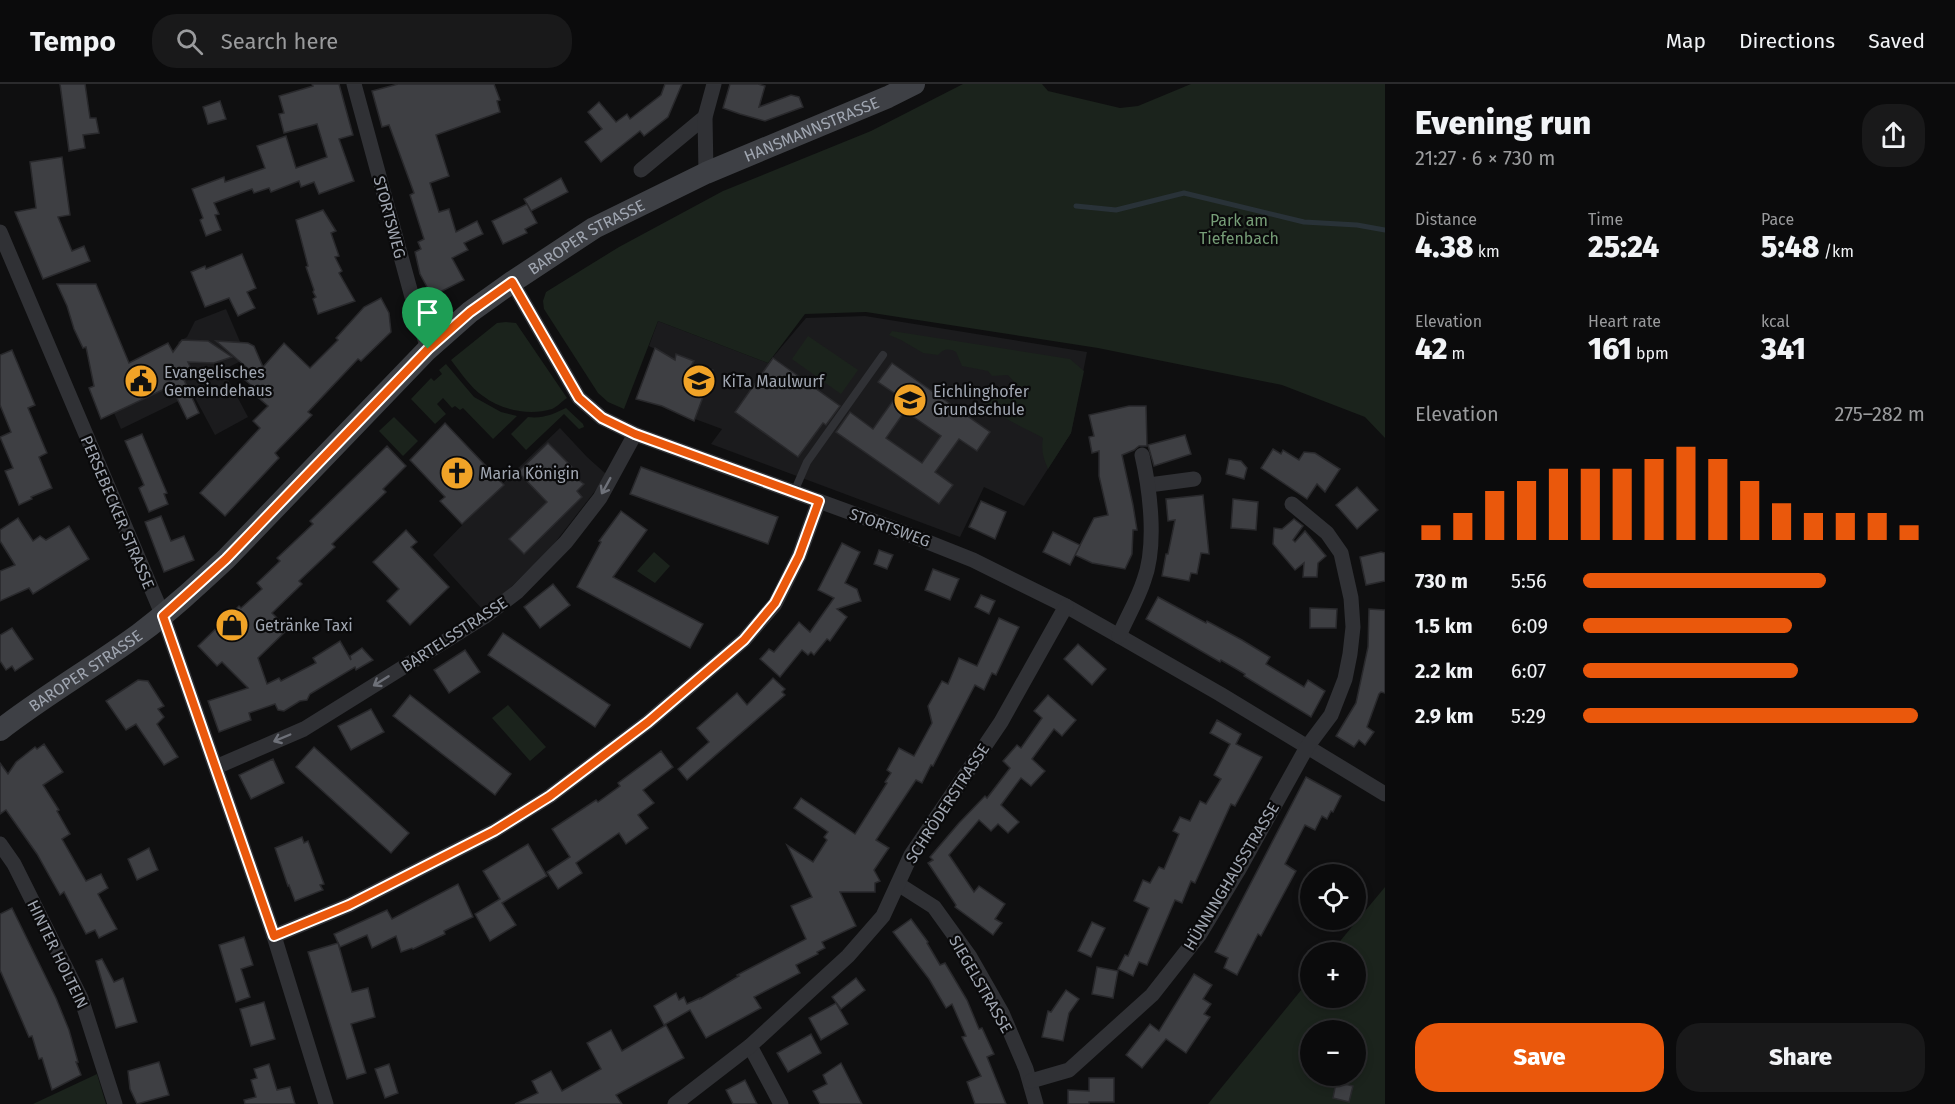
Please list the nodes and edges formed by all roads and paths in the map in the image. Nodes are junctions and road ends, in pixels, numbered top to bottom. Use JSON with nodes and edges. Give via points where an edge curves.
{"nodes":[{"id":1,"x":354,"y":84,"type":"edge"},
{"id":2,"x":714,"y":84,"type":"edge"},
{"id":3,"x":915,"y":84,"type":"edge"},
{"id":4,"x":705,"y":117,"type":"junction"},
{"id":5,"x":641,"y":170,"type":"dead end"},
{"id":6,"x":706,"y":173,"type":"junction"},
{"id":7,"x":0,"y":232,"type":"edge"},
{"id":8,"x":512,"y":282,"type":"junction"},
{"id":9,"x":428,"y":349,"type":"junction"},
{"id":10,"x":883,"y":355,"type":"dead end"},
{"id":11,"x":635,"y":434,"type":"junction"},
{"id":12,"x":1142,"y":455,"type":"dead end"},
{"id":13,"x":1194,"y":479,"type":"dead end"},
{"id":14,"x":1149,"y":485,"type":"junction"},
{"id":15,"x":794,"y":492,"type":"junction"},
{"id":16,"x":819,"y":501,"type":"junction"},
{"id":17,"x":1292,"y":504,"type":"dead end"},
{"id":18,"x":1066,"y":606,"type":"junction"},
{"id":19,"x":163,"y":616,"type":"junction"},
{"id":20,"x":1119,"y":636,"type":"junction"},
{"id":21,"x":0,"y":730,"type":"edge"},
{"id":22,"x":1306,"y":747,"type":"junction"},
{"id":23,"x":216,"y":767,"type":"junction"},
{"id":24,"x":1385,"y":794,"type":"edge"},
{"id":25,"x":0,"y":844,"type":"edge"},
{"id":26,"x":898,"y":884,"type":"junction"},
{"id":27,"x":274,"y":936,"type":"junction"},
{"id":28,"x":750,"y":1046,"type":"junction"},
{"id":29,"x":1031,"y":1081,"type":"junction"},
{"id":30,"x":115,"y":1104,"type":"edge"},
{"id":31,"x":326,"y":1104,"type":"edge"},
{"id":32,"x":675,"y":1104,"type":"edge"},
{"id":33,"x":782,"y":1104,"type":"edge"},
{"id":34,"x":1036,"y":1104,"type":"edge"}],
"edges":[{"from":1,"to":9,"type":"street","name":"STORTSWEG"},
{"from":2,"to":4,"type":"street"},
{"from":3,"to":6,"type":"main road","name":"HANSMANNSTRASSE"},
{"from":4,"to":5,"type":"street"},
{"from":4,"to":6,"type":"street"},
{"from":6,"to":8,"type":"main road","name":"BAROPER STRASSE","via":[[594,228]]},
{"from":7,"to":19,"type":"street","name":"PERSEBECKER STRASSE"},
{"from":8,"to":9,"type":"main road","name":"BAROPER STRASSE"},
{"from":8,"to":11,"type":"street","name":"STORTSWEG","via":[[579,398],[602,418]]},
{"from":9,"to":19,"type":"main road","name":"BAROPER STRASSE","via":[[226,559]]},
{"from":10,"to":15,"type":"lane","via":[[807,462]]},
{"from":11,"to":15,"type":"street","name":"STORTSWEG"},
{"from":11,"to":23,"type":"street","name":"BARTELSSTRASSE","one_way":true,"via":[[600,498],[566,542],[510,597],[304,729]]},
{"from":12,"to":14,"type":"street"},
{"from":13,"to":14,"type":"street"},
{"from":14,"to":20,"type":"street","via":[[1152,538],[1145,579]]},
{"from":15,"to":16,"type":"street","name":"STORTSWEG"},
{"from":16,"to":18,"type":"street","name":"STORTSWEG","via":[[951,550]]},
{"from":16,"to":27,"type":"street","via":[[799,556],[775,603],[744,640],[648,722],[550,796],[494,831],[349,905]]},
{"from":17,"to":22,"type":"street","name":"HÜNNINGHAUSSTRASSE","via":[[1327,534],[1341,553],[1353,627],[1345,679],[1331,715]]},
{"from":18,"to":20,"type":"street","name":"STORTSWEG"},
{"from":18,"to":26,"type":"street","name":"SCHRÖDERSTRASSE","via":[[1001,722],[911,855]]},
{"from":19,"to":21,"type":"main road","name":"BAROPER STRASSE"},
{"from":19,"to":23,"type":"street","name":"PERSEBECKER STRASSE"},
{"from":20,"to":22,"type":"street","name":"STORTSWEG"},
{"from":22,"to":24,"type":"street","name":"STORTSWEG"},
{"from":22,"to":29,"type":"street","name":"HÜNNINGHAUSSTRASSE","via":[[1200,934],[1152,995],[1069,1070]]},
{"from":23,"to":27,"type":"street","name":"PERSEBECKER STRASSE"},
{"from":25,"to":30,"type":"street","name":"HINTER HOLTEIN","via":[[14,864],[81,998]]},
{"from":26,"to":28,"type":"street","name":"SCHRÖDERSTRASSE","via":[[883,916],[848,956]]},
{"from":26,"to":29,"type":"street","name":"SIEGELSTRASSE","via":[[934,907],[970,957],[1002,1013]]},
{"from":27,"to":31,"type":"street","name":"PERSEBECKER STRASSE"},
{"from":28,"to":32,"type":"street","name":"SCHRÖDERSTRASSE"},
{"from":28,"to":33,"type":"street"},
{"from":29,"to":34,"type":"street","name":"SIEGELSTRASSE"}]}
